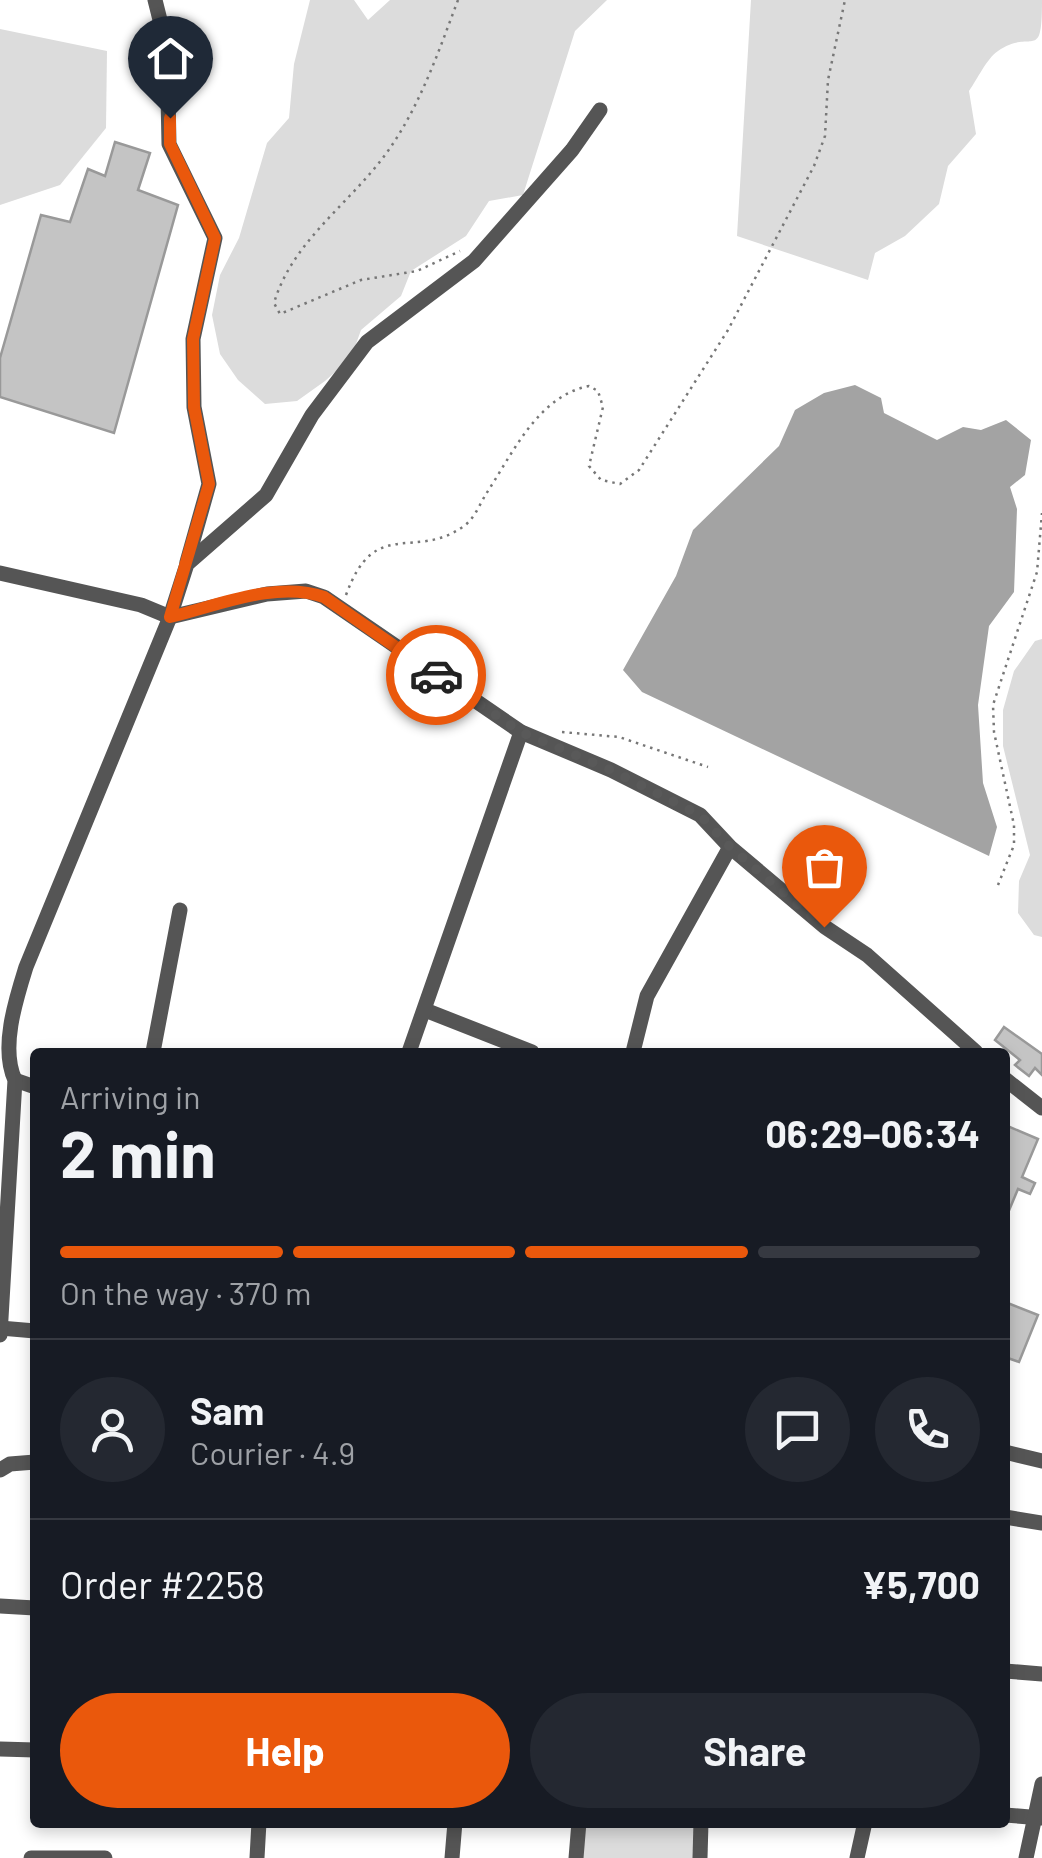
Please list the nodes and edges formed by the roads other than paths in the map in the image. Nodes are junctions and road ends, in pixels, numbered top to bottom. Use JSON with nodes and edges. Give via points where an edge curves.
{"nodes":[{"id":1,"x":155,"y":0,"type":"edge"},
{"id":2,"x":600,"y":110,"type":"dead end"},
{"id":3,"x":187,"y":564,"type":"junction"},
{"id":4,"x":0,"y":573,"type":"edge"},
{"id":5,"x":170,"y":617,"type":"junction"},
{"id":6,"x":521,"y":732,"type":"junction"},
{"id":7,"x":730,"y":847,"type":"junction"},
{"id":8,"x":180,"y":910,"type":"dead end"},
{"id":9,"x":425,"y":1010,"type":"junction"},
{"id":10,"x":155,"y":1048,"type":"edge"},
{"id":11,"x":411,"y":1048,"type":"edge"},
{"id":12,"x":522,"y":1048,"type":"edge"},
{"id":13,"x":634,"y":1048,"type":"edge"},
{"id":14,"x":972,"y":1048,"type":"edge"},
{"id":15,"x":8,"y":1076,"type":"edge"},
{"id":16,"x":1010,"y":1084,"type":"edge"},
{"id":17,"x":1042,"y":1108,"type":"edge"},
{"id":18,"x":0,"y":1331,"type":"edge"},
{"id":19,"x":30,"y":1331,"type":"edge"},
{"id":20,"x":1010,"y":1453,"type":"edge"},
{"id":21,"x":1042,"y":1461,"type":"edge"},
{"id":22,"x":30,"y":1462,"type":"edge"},
{"id":23,"x":0,"y":1470,"type":"edge"},
{"id":24,"x":1010,"y":1518,"type":"edge"},
{"id":25,"x":1042,"y":1523,"type":"edge"},
{"id":26,"x":0,"y":1606,"type":"edge"},
{"id":27,"x":30,"y":1608,"type":"edge"},
{"id":28,"x":1010,"y":1671,"type":"edge"},
{"id":29,"x":1042,"y":1674,"type":"edge"},
{"id":30,"x":0,"y":1748,"type":"edge"},
{"id":31,"x":30,"y":1750,"type":"edge"},
{"id":32,"x":1042,"y":1784,"type":"edge"},
{"id":33,"x":1010,"y":1815,"type":"edge"},
{"id":34,"x":1039,"y":1818,"type":"edge"},
{"id":35,"x":259,"y":1828,"type":"edge"},
{"id":36,"x":454,"y":1828,"type":"edge"},
{"id":37,"x":578,"y":1828,"type":"edge"},
{"id":38,"x":701,"y":1828,"type":"edge"},
{"id":39,"x":864,"y":1828,"type":"edge"},
{"id":40,"x":31,"y":1858,"type":"edge"},
{"id":41,"x":105,"y":1858,"type":"edge"},
{"id":42,"x":257,"y":1858,"type":"edge"},
{"id":43,"x":452,"y":1858,"type":"edge"},
{"id":44,"x":576,"y":1858,"type":"edge"},
{"id":45,"x":700,"y":1858,"type":"edge"},
{"id":46,"x":857,"y":1858,"type":"edge"},
{"id":47,"x":1026,"y":1858,"type":"edge"}],
"edges":[{"from":1,"to":3,"type":"street","via":[[167,48],[170,144],[215,238],[193,339],[194,407],[209,484]]},
{"from":2,"to":3,"type":"street","via":[[474,261],[367,342],[312,416],[266,495]]},
{"from":3,"to":5,"type":"street"},
{"from":4,"to":5,"type":"street"},
{"from":5,"to":6,"type":"street","via":[[306,591]]},
{"from":5,"to":15,"type":"street","via":[[26,968],[10,1018]]},
{"from":6,"to":7,"type":"street","via":[[700,815]]},
{"from":6,"to":9,"type":"street"},
{"from":7,"to":13,"type":"street","via":[[646,996]]},
{"from":7,"to":14,"type":"street"},
{"from":8,"to":10,"type":"street"},
{"from":9,"to":11,"type":"street"},
{"from":9,"to":12,"type":"street"},
{"from":15,"to":18,"type":"street"},
{"from":16,"to":17,"type":"street"},
{"from":18,"to":19,"type":"street"},
{"from":20,"to":21,"type":"street"},
{"from":22,"to":23,"type":"street"},
{"from":24,"to":25,"type":"street"},
{"from":26,"to":27,"type":"street"},
{"from":28,"to":29,"type":"street"},
{"from":30,"to":31,"type":"street"},
{"from":32,"to":34,"type":"street"},
{"from":33,"to":34,"type":"street"},
{"from":34,"to":47,"type":"street"},
{"from":35,"to":42,"type":"street"},
{"from":36,"to":43,"type":"street"},
{"from":37,"to":44,"type":"street"},
{"from":38,"to":45,"type":"street"},
{"from":39,"to":46,"type":"street"},
{"from":40,"to":41,"type":"street"}]}
